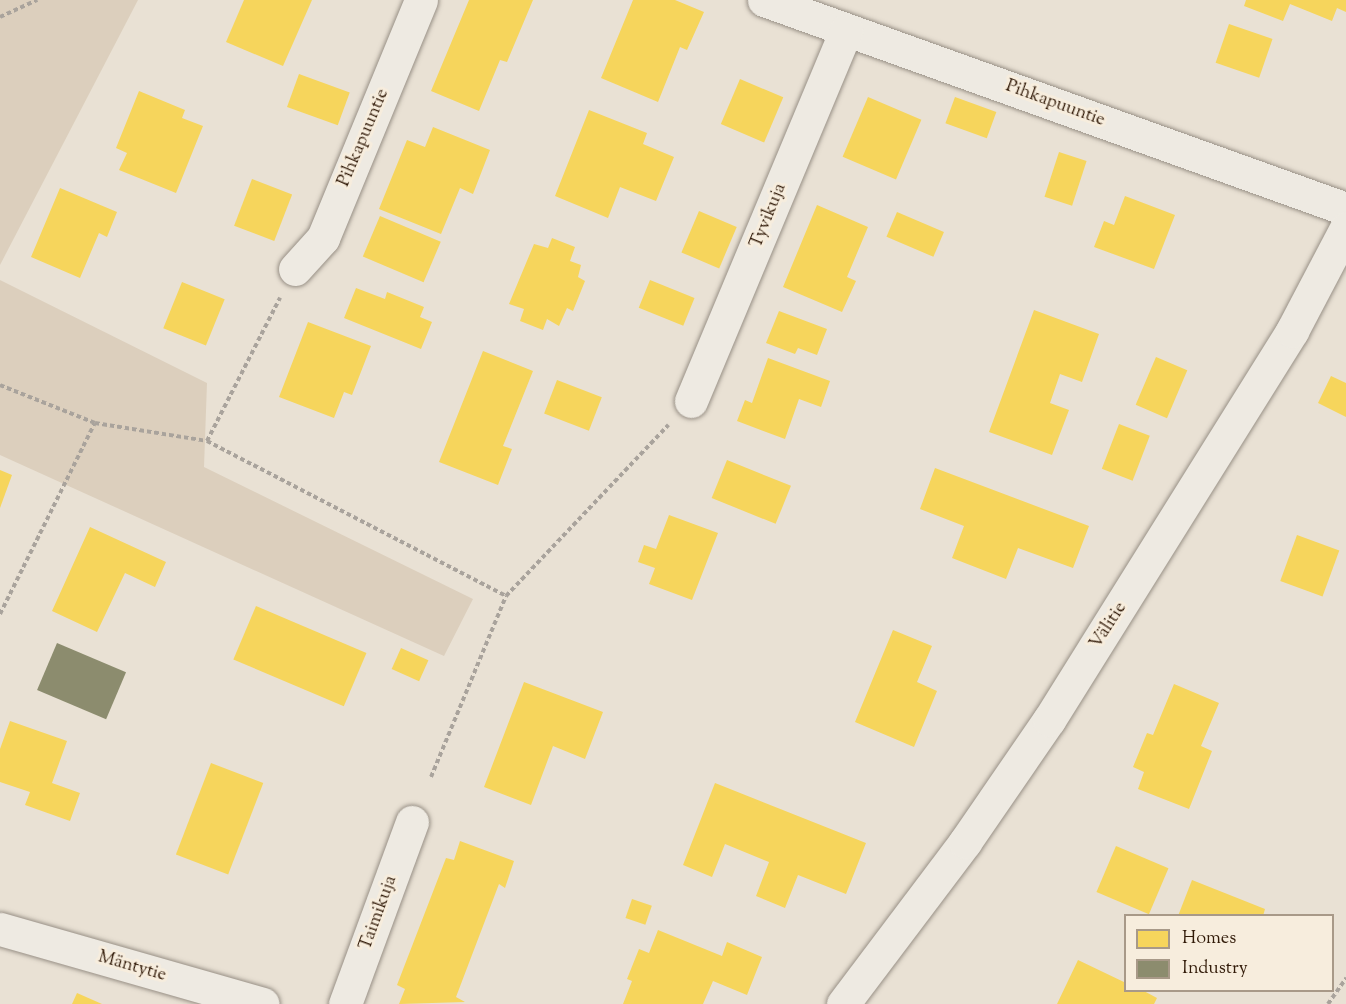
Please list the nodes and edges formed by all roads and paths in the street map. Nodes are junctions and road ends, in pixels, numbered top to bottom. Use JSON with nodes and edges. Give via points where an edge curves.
{"nodes":[{"id":1,"x":37,"y":0,"type":"edge"},
{"id":2,"x":422,"y":0,"type":"edge"},
{"id":3,"x":764,"y":0,"type":"edge"},
{"id":4,"x":0,"y":17,"type":"edge"},
{"id":5,"x":846,"y":30,"type":"junction"},
{"id":6,"x":1346,"y":209,"type":"edge"},
{"id":7,"x":1346,"y":228,"type":"edge"},
{"id":8,"x":295,"y":269,"type":"joint"},
{"id":9,"x":0,"y":385,"type":"edge"},
{"id":10,"x":691,"y":401,"type":"joint"},
{"id":11,"x":94,"y":423,"type":"junction"},
{"id":12,"x":207,"y":441,"type":"junction"},
{"id":13,"x":506,"y":596,"type":"junction"},
{"id":14,"x":0,"y":614,"type":"edge"},
{"id":15,"x":431,"y":777,"type":"dead end"},
{"id":16,"x":412,"y":822,"type":"dead end"},
{"id":17,"x":0,"y":929,"type":"edge"},
{"id":18,"x":1346,"y":978,"type":"edge"},
{"id":19,"x":263,"y":1004,"type":"edge"},
{"id":20,"x":345,"y":1004,"type":"edge"},
{"id":21,"x":843,"y":1004,"type":"edge"},
{"id":22,"x":1328,"y":1004,"type":"edge"}],
"edges":[{"from":1,"to":4,"type":"path"},
{"from":2,"to":8,"type":"street","name":"Pihkapuuntie","via":[[323,238]]},
{"from":3,"to":5,"type":"street","name":"Pihkapuuntie"},
{"from":5,"to":6,"type":"street","name":"Pihkapuuntie"},
{"from":5,"to":10,"type":"street","name":"Tyvikuja"},
{"from":7,"to":21,"type":"street","name":"Välitie","via":[[1292,332],[1049,720],[965,842]]},
{"from":8,"to":12,"type":"path"},
{"from":9,"to":11,"type":"path"},
{"from":10,"to":13,"type":"path"},
{"from":11,"to":12,"type":"path"},
{"from":11,"to":14,"type":"path"},
{"from":12,"to":13,"type":"path"},
{"from":13,"to":15,"type":"path"},
{"from":16,"to":20,"type":"street","name":"Taimikuja"},
{"from":17,"to":19,"type":"street","name":"Mäntytie"},
{"from":18,"to":22,"type":"path"}]}
